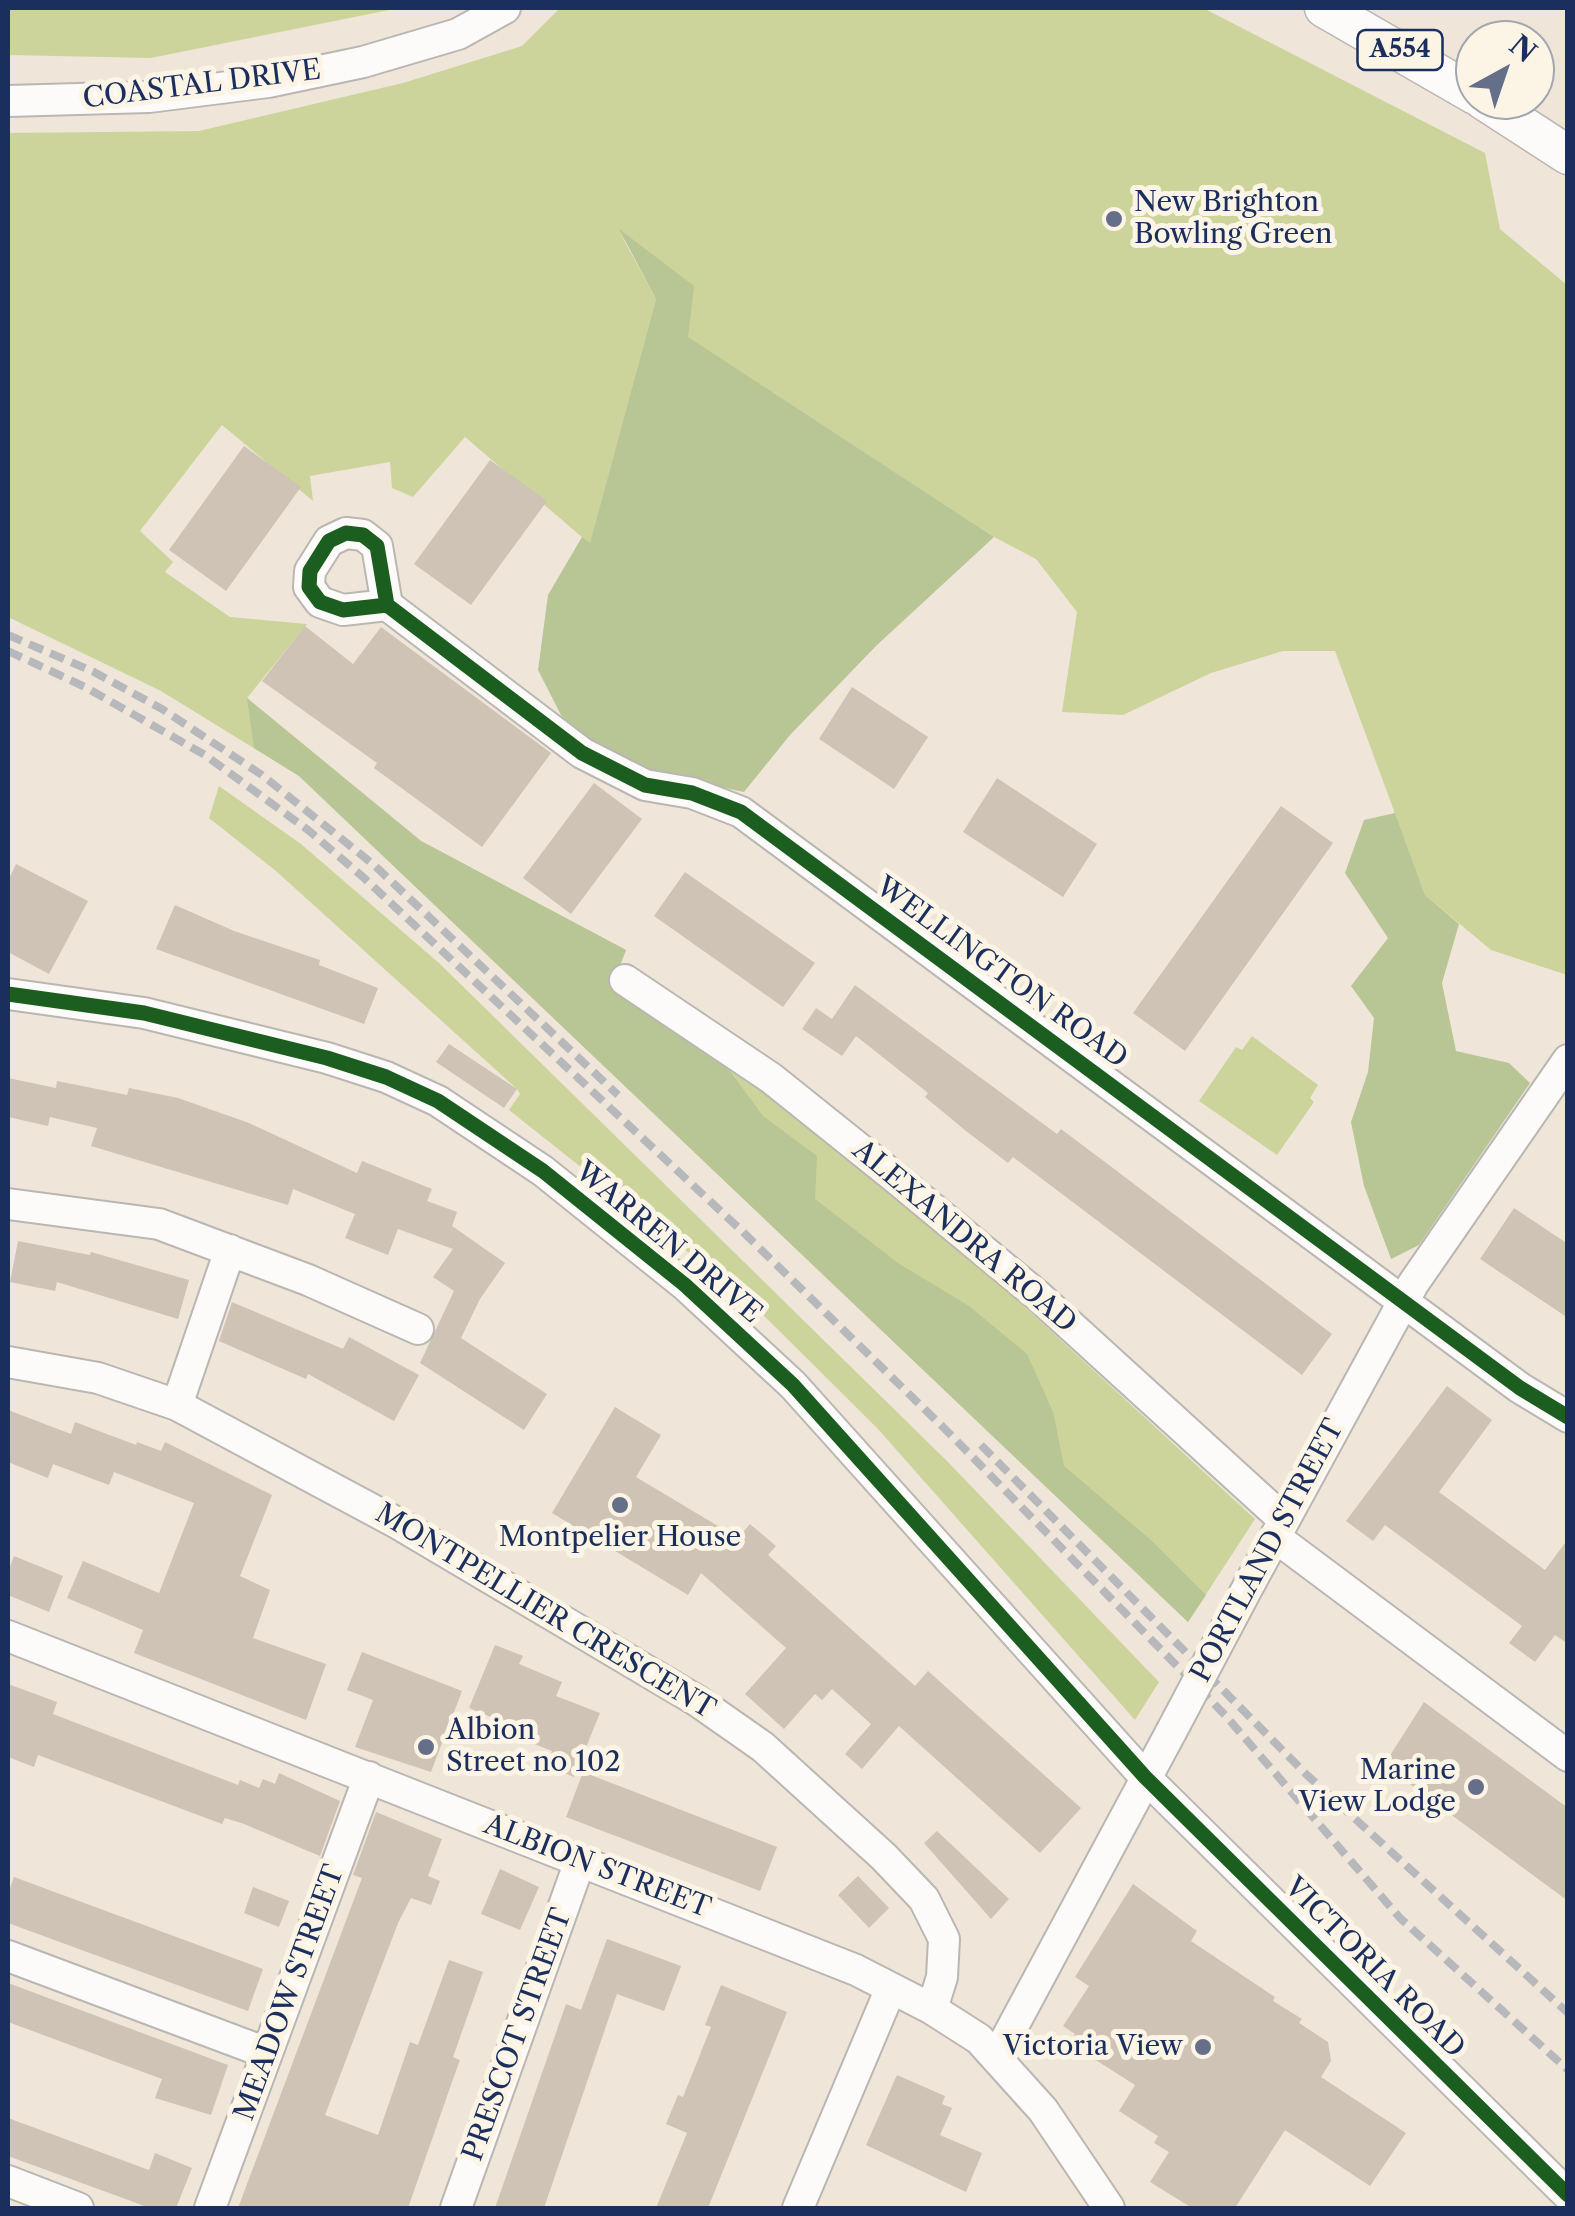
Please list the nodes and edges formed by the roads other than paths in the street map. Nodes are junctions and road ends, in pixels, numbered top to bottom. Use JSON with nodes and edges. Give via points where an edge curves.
{"nodes":[{"id":1,"x":505,"y":8,"type":"edge"},
{"id":2,"x":1324,"y":8,"type":"edge"},
{"id":3,"x":1455,"y":83,"type":"edge"},
{"id":4,"x":8,"y":101,"type":"edge"},
{"id":5,"x":1514,"y":120,"type":"edge"},
{"id":6,"x":1568,"y":155,"type":"edge"},
{"id":7,"x":388,"y":605,"type":"dead end"},
{"id":8,"x":625,"y":980,"type":"dead end"},
{"id":9,"x":8,"y":994,"type":"edge"},
{"id":10,"x":1568,"y":1060,"type":"edge"},
{"id":11,"x":8,"y":1204,"type":"edge"},
{"id":12,"x":230,"y":1250,"type":"junction"},
{"id":13,"x":1408,"y":1292,"type":"junction"},
{"id":14,"x":418,"y":1329,"type":"dead end"},
{"id":15,"x":8,"y":1365,"type":"edge"},
{"id":16,"x":176,"y":1405,"type":"junction"},
{"id":17,"x":1568,"y":1418,"type":"edge"},
{"id":18,"x":1279,"y":1528,"type":"junction"},
{"id":19,"x":8,"y":1636,"type":"edge"},
{"id":20,"x":1568,"y":1756,"type":"edge"},
{"id":21,"x":369,"y":1777,"type":"junction"},
{"id":22,"x":1145,"y":1777,"type":"junction"},
{"id":23,"x":580,"y":1860,"type":"junction"},
{"id":24,"x":8,"y":1956,"type":"edge"},
{"id":25,"x":891,"y":1988,"type":"junction"},
{"id":26,"x":932,"y":2009,"type":"junction"},
{"id":27,"x":267,"y":2054,"type":"junction"},
{"id":28,"x":996,"y":2058,"type":"junction"},
{"id":29,"x":8,"y":2181,"type":"edge"},
{"id":30,"x":1568,"y":2195,"type":"edge"},
{"id":31,"x":78,"y":2208,"type":"edge"},
{"id":32,"x":210,"y":2208,"type":"edge"},
{"id":33,"x":456,"y":2208,"type":"edge"},
{"id":34,"x":798,"y":2208,"type":"edge"},
{"id":35,"x":1109,"y":2208,"type":"edge"}],
"edges":[{"from":1,"to":4,"type":"street","name":"COASTAL DRIVE","via":[[458,34],[268,82],[149,97]]},
{"from":2,"to":3,"type":"main road","number":"A554"},
{"from":5,"to":6,"type":"main road"},
{"from":7,"to":13,"type":"street","name":"WELLINGTON ROAD","via":[[582,754],[645,785],[692,793],[741,812]]},
{"from":8,"to":18,"type":"street","name":"ALEXANDRA ROAD","via":[[771,1078],[1037,1295]]},
{"from":9,"to":22,"type":"street","name":"WARREN DRIVE","via":[[144,1013],[327,1058],[438,1101],[496,1136],[685,1285],[793,1385]]},
{"from":10,"to":13,"type":"street","name":"PORTLAND STREET"},
{"from":11,"to":12,"type":"street","via":[[160,1224]]},
{"from":12,"to":14,"type":"street"},
{"from":12,"to":16,"type":"street"},
{"from":13,"to":17,"type":"street","name":"WELLINGTON ROAD"},
{"from":13,"to":18,"type":"street","name":"PORTLAND STREET"},
{"from":15,"to":16,"type":"street","name":"MONTPELLIER CRESCENT","via":[[98,1378]]},
{"from":16,"to":26,"type":"street","name":"MONTPELLIER CRESCENT","via":[[543,1606],[763,1748],[924,1900],[944,1939]]},
{"from":18,"to":20,"type":"street","name":"ALEXANDRA ROAD"},
{"from":18,"to":22,"type":"street","name":"PORTLAND STREET","bridge":true},
{"from":19,"to":21,"type":"street","name":"ALBION STREET"},
{"from":21,"to":23,"type":"street","name":"ALBION STREET"},
{"from":21,"to":27,"type":"street","name":"MEADOW STREET"},
{"from":22,"to":28,"type":"street","name":"PORTLAND STREET"},
{"from":22,"to":30,"type":"street","name":"VICTORIA ROAD"},
{"from":23,"to":25,"type":"street","name":"ALBION STREET"},
{"from":23,"to":33,"type":"street","name":"PRESCOT STREET"},
{"from":24,"to":27,"type":"street"},
{"from":25,"to":26,"type":"street","name":"ALBION STREET"},
{"from":25,"to":34,"type":"street"},
{"from":26,"to":28,"type":"street","name":"ALBION STREET"},
{"from":27,"to":32,"type":"street","name":"MEADOW STREET"},
{"from":28,"to":35,"type":"street","name":"ALBION STREET","via":[[1043,2110]]},
{"from":29,"to":31,"type":"street"}]}
